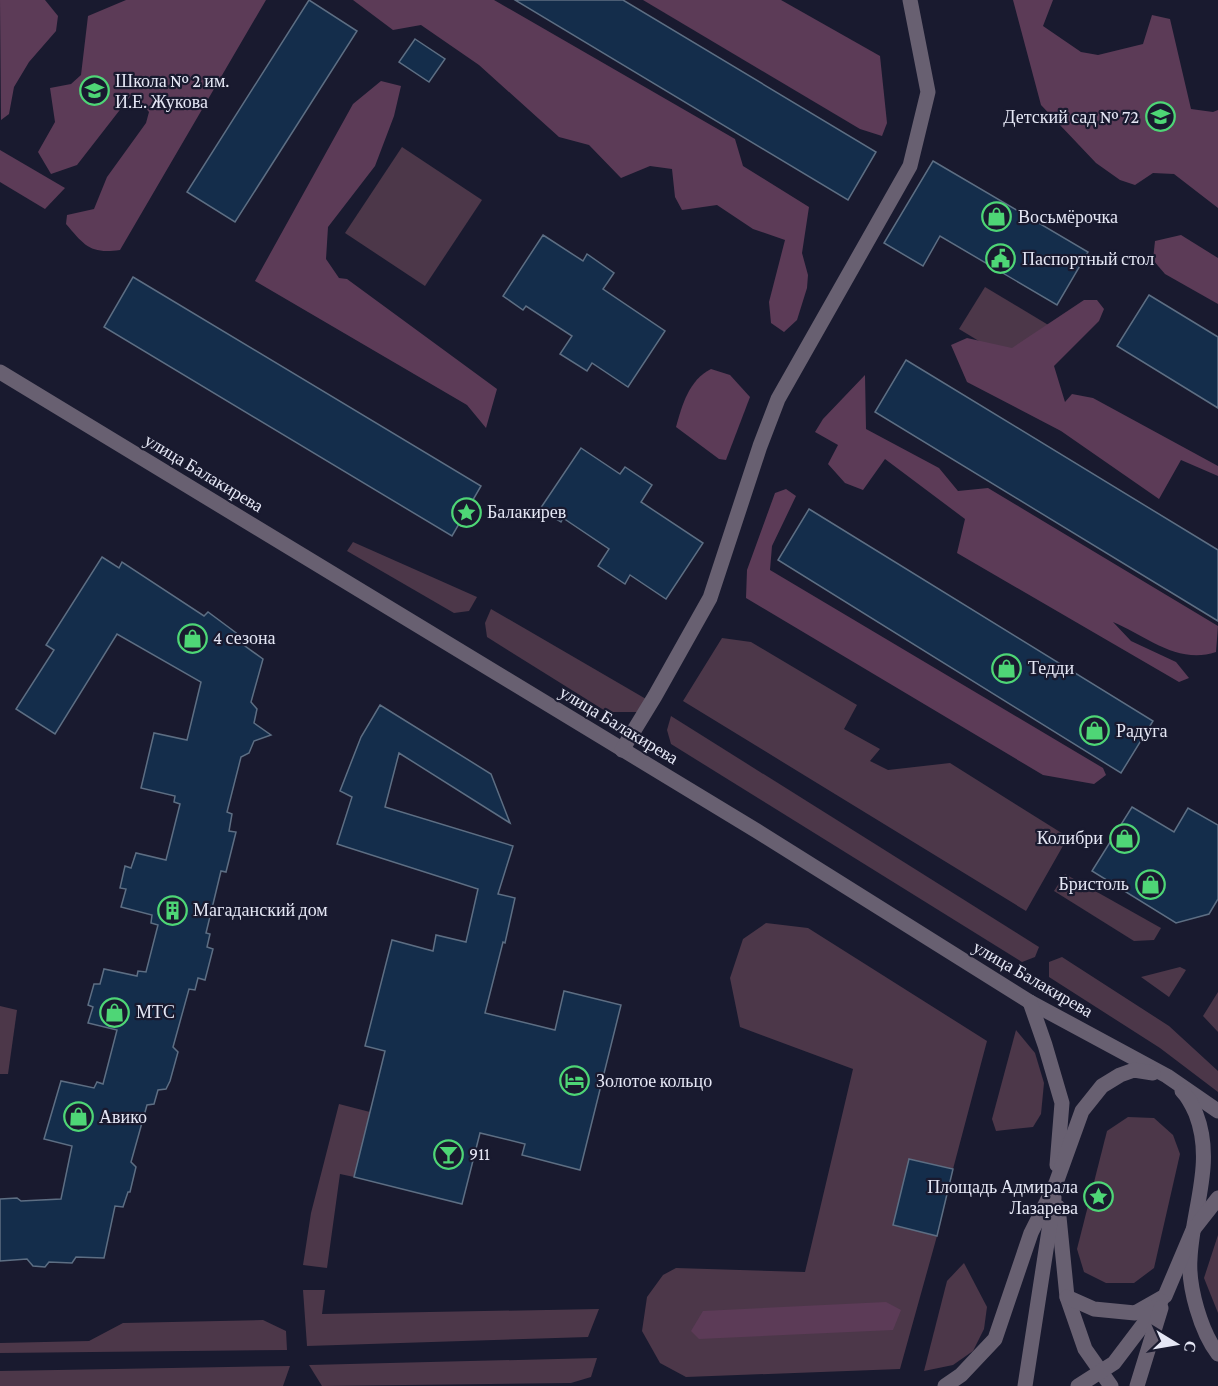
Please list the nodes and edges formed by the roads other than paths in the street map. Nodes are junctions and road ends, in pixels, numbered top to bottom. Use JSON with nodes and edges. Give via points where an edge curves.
{"nodes":[{"id":1,"x":910,"y":0,"type":"edge"},
{"id":2,"x":0,"y":372,"type":"edge"},
{"id":3,"x":622,"y":750,"type":"junction"},
{"id":4,"x":1030,"y":1002,"type":"junction"},
{"id":5,"x":1167,"y":1076,"type":"junction"},
{"id":6,"x":1218,"y":1111,"type":"edge"},
{"id":7,"x":1056,"y":1184,"type":"junction"},
{"id":8,"x":1218,"y":1198,"type":"edge"},
{"id":9,"x":1193,"y":1230,"type":"junction"},
{"id":10,"x":1165,"y":1296,"type":"junction"},
{"id":11,"x":1067,"y":1297,"type":"junction"},
{"id":12,"x":1218,"y":1354,"type":"edge"},
{"id":13,"x":1101,"y":1373,"type":"junction"},
{"id":14,"x":945,"y":1386,"type":"edge"},
{"id":15,"x":1025,"y":1386,"type":"edge"},
{"id":16,"x":1078,"y":1386,"type":"edge"},
{"id":17,"x":1111,"y":1386,"type":"edge"},
{"id":18,"x":1137,"y":1386,"type":"edge"}],
"edges":[{"from":1,"to":3,"type":"street","via":[[928,92],[910,166],[778,399],[710,598]]},
{"from":2,"to":3,"type":"street","name":"улица Балакирева"},
{"from":3,"to":4,"type":"street","name":"улица Балакирева"},
{"from":4,"to":5,"type":"street","name":"улица Балакирева"},
{"from":4,"to":7,"type":"street","via":[[1062,1103]]},
{"from":5,"to":6,"type":"street","name":"улица Балакирева"},
{"from":5,"to":7,"type":"street","via":[[1134,1070],[1102,1086],[1082,1111]]},
{"from":5,"to":9,"type":"street","via":[[1189,1097],[1203,1145],[1202,1187]]},
{"from":7,"to":11,"type":"street"},
{"from":7,"to":14,"type":"street","via":[[1031,1233],[995,1339]]},
{"from":7,"to":15,"type":"street"},
{"from":8,"to":9,"type":"street"},
{"from":9,"to":10,"type":"street"},
{"from":9,"to":12,"type":"street","via":[[1191,1291]]},
{"from":10,"to":11,"type":"street","via":[[1135,1313],[1094,1309]]},
{"from":10,"to":13,"type":"street","via":[[1114,1363]]},
{"from":10,"to":18,"type":"street"},
{"from":11,"to":13,"type":"street","via":[[1085,1349]]},
{"from":13,"to":16,"type":"street"},
{"from":13,"to":17,"type":"street"}]}
